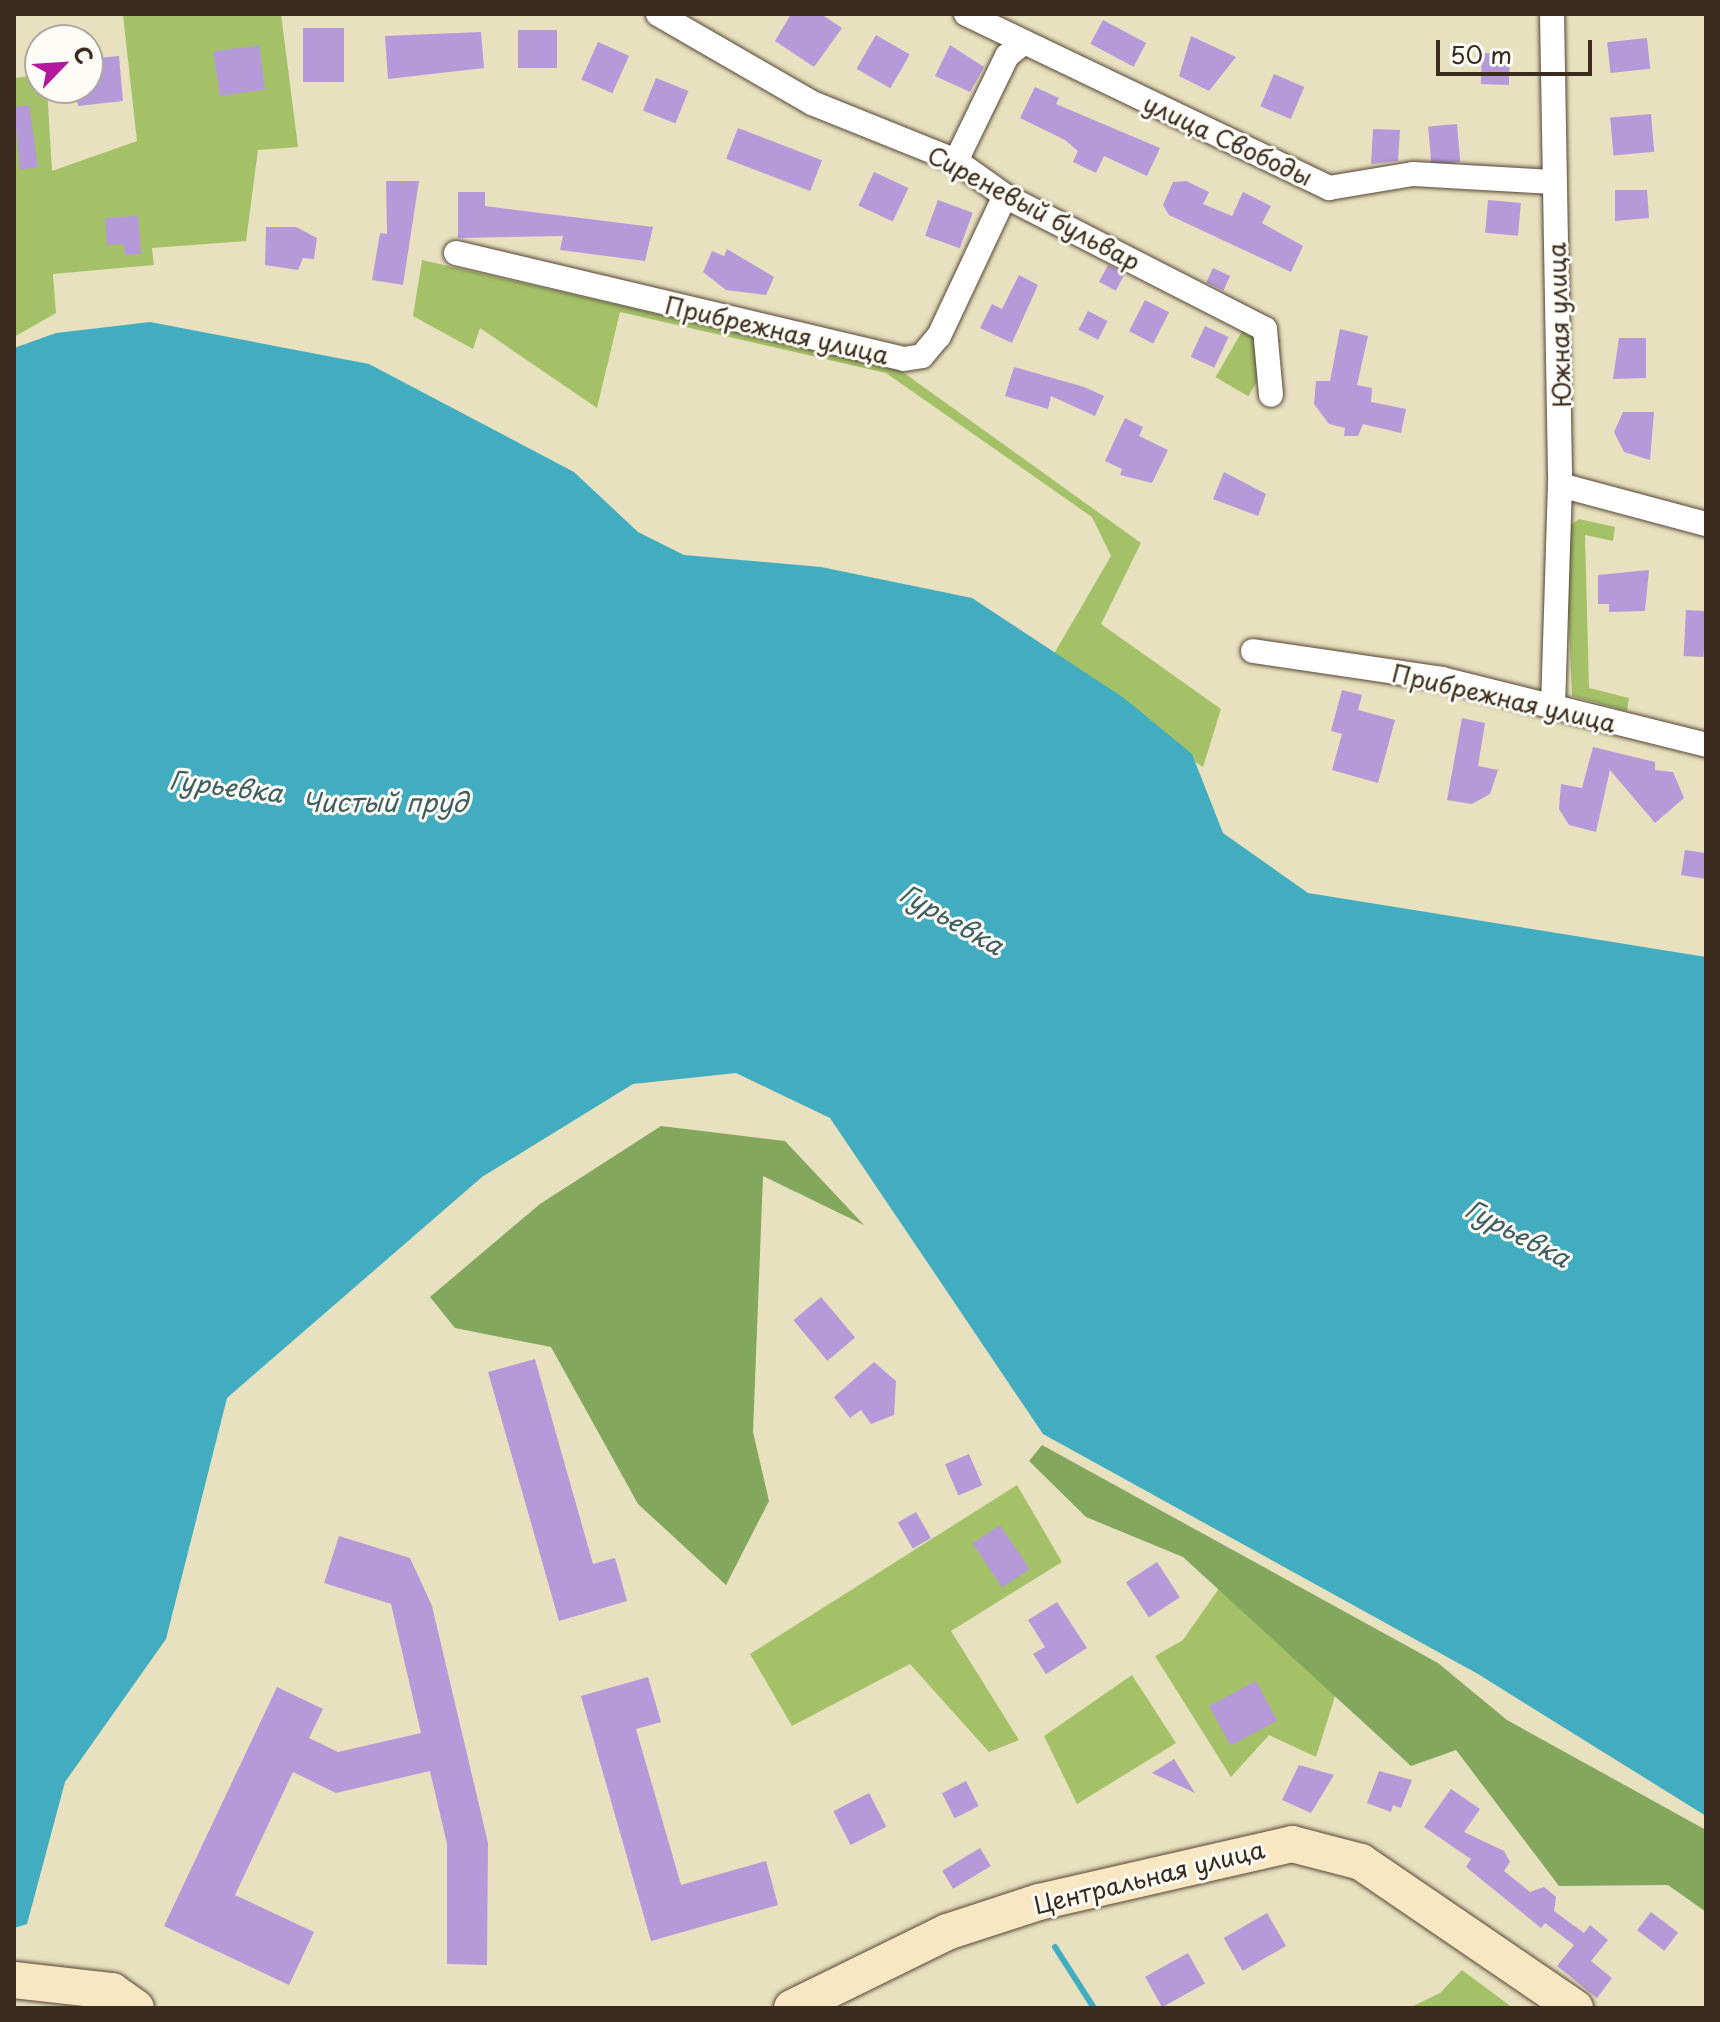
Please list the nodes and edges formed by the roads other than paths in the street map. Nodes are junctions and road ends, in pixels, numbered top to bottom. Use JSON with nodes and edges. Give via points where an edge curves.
{"nodes":[{"id":1,"x":658,"y":14,"type":"edge"},
{"id":2,"x":966,"y":14,"type":"edge"},
{"id":3,"x":1552,"y":14,"type":"edge"},
{"id":4,"x":1023,"y":43,"type":"junction"},
{"id":5,"x":956,"y":161,"type":"junction"},
{"id":6,"x":1553,"y":182,"type":"junction"},
{"id":7,"x":1005,"y":196,"type":"junction"},
{"id":8,"x":456,"y":253,"type":"dead end"},
{"id":9,"x":1271,"y":395,"type":"dead end"},
{"id":10,"x":1560,"y":485,"type":"junction"},
{"id":11,"x":1706,"y":524,"type":"edge"},
{"id":12,"x":1253,"y":651,"type":"dead end"},
{"id":13,"x":1553,"y":707,"type":"junction"},
{"id":14,"x":1706,"y":745,"type":"edge"},
{"id":15,"x":14,"y":1980,"type":"edge"},
{"id":16,"x":136,"y":2008,"type":"edge"},
{"id":17,"x":792,"y":2008,"type":"edge"},
{"id":18,"x":1575,"y":2008,"type":"edge"}],
"edges":[{"from":1,"to":5,"type":"street","name":"Сиреневый бульвар","via":[[812,103]]},
{"from":2,"to":4,"type":"street","name":"улица Свободы"},
{"from":3,"to":6,"type":"street","name":"Южная улица"},
{"from":4,"to":5,"type":"street","via":[[1007,56]]},
{"from":4,"to":6,"type":"street","name":"улица Свободы","via":[[1329,188],[1413,174]]},
{"from":5,"to":7,"type":"street","name":"Сиреневый бульвар"},
{"from":6,"to":10,"type":"street","name":"Южная улица","via":[[1563,343]]},
{"from":7,"to":8,"type":"street","name":"Прибрежная улица","via":[[939,336],[922,356],[904,359]]},
{"from":7,"to":9,"type":"street","name":"Сиреневый бульвар","via":[[1265,329]]},
{"from":10,"to":11,"type":"street"},
{"from":10,"to":13,"type":"street","name":"Южная улица"},
{"from":12,"to":13,"type":"street","name":"Прибрежная улица","via":[[1442,679]]},
{"from":13,"to":14,"type":"street","name":"Прибрежная улица"},
{"from":15,"to":16,"type":"main road","via":[[112,1991]]},
{"from":17,"to":18,"type":"main road","name":"Центральная улица","via":[[947,1932],[1039,1902],[1292,1844],[1361,1862]]}]}
